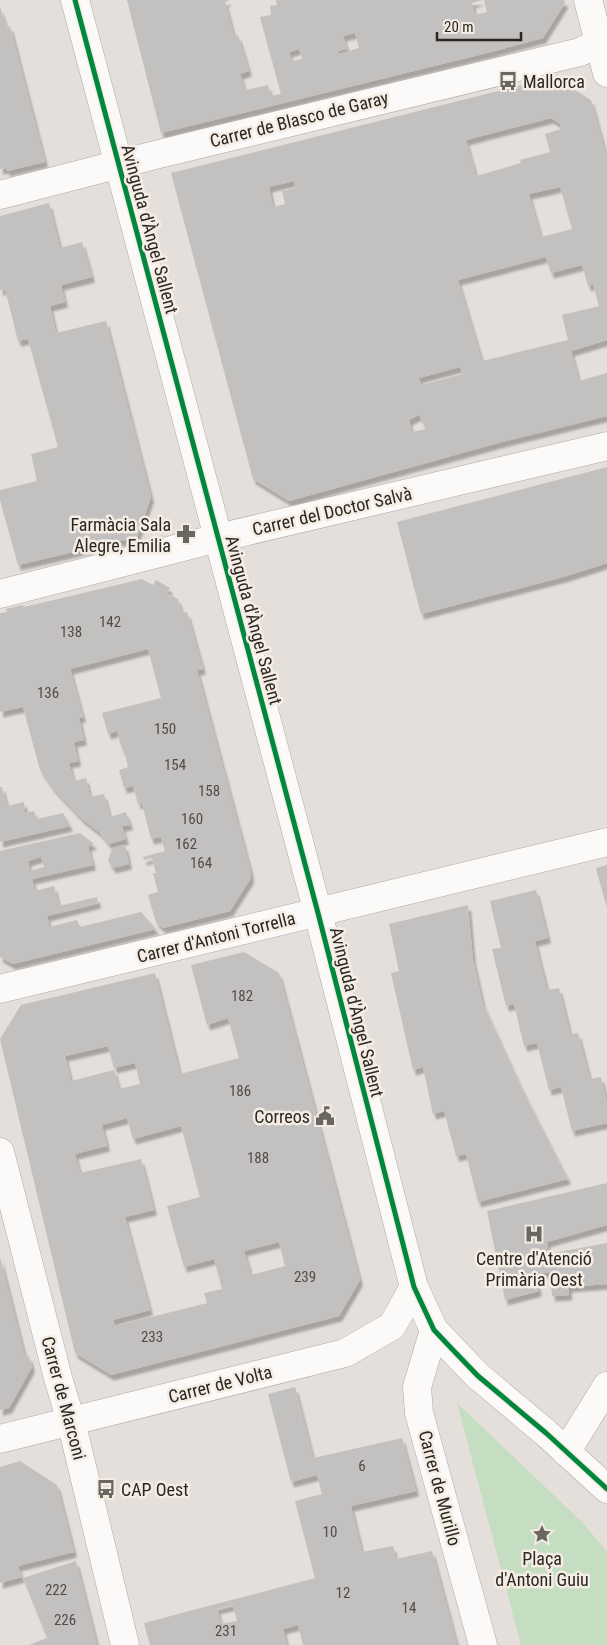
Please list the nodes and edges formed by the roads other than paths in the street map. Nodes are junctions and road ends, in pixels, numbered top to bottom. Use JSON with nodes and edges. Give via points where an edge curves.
{"nodes":[{"id":1,"x":75,"y":0,"type":"edge"},
{"id":2,"x":597,"y":20,"type":"edge"},
{"id":3,"x":607,"y":73,"type":"edge"},
{"id":4,"x":118,"y":165,"type":"junction"},
{"id":5,"x":0,"y":195,"type":"edge"},
{"id":6,"x":607,"y":446,"type":"edge"},
{"id":7,"x":218,"y":538,"type":"junction"},
{"id":8,"x":0,"y":594,"type":"edge"},
{"id":9,"x":607,"y":842,"type":"edge"},
{"id":10,"x":318,"y":913,"type":"junction"},
{"id":11,"x":0,"y":989,"type":"edge"},
{"id":12,"x":0,"y":1152,"type":"edge"},
{"id":13,"x":414,"y":1287,"type":"junction"},
{"id":14,"x":434,"y":1330,"type":"junction"},
{"id":15,"x":607,"y":1386,"type":"edge"},
{"id":16,"x":71,"y":1421,"type":"junction"},
{"id":17,"x":0,"y":1439,"type":"edge"},
{"id":18,"x":566,"y":1452,"type":"junction"},
{"id":19,"x":607,"y":1488,"type":"edge"},
{"id":20,"x":124,"y":1645,"type":"edge"},
{"id":21,"x":483,"y":1645,"type":"edge"}],
"edges":[{"from":1,"to":4,"type":"street","name":"Avinguda d'Àngel Sallent"},
{"from":2,"to":3,"type":"street"},
{"from":2,"to":4,"type":"street","name":"Carrer de Blasco de Garay","via":[[580,52]]},
{"from":4,"to":5,"type":"street","name":"Carrer de Blasco de Garay"},
{"from":4,"to":7,"type":"street","name":"Avinguda d'Àngel Sallent"},
{"from":6,"to":7,"type":"street","name":"Carrer del Doctor Salvà"},
{"from":7,"to":8,"type":"street","name":"Carrer del Doctor Salvà"},
{"from":7,"to":10,"type":"street","name":"Avinguda d'Àngel Sallent"},
{"from":9,"to":10,"type":"street","name":"Carrer d'Antoni Torrella"},
{"from":10,"to":11,"type":"street","name":"Carrer d'Antoni Torrella"},
{"from":10,"to":13,"type":"street","name":"Avinguda d'Àngel Sallent"},
{"from":12,"to":16,"type":"street","name":"Carrer de Marconi"},
{"from":13,"to":14,"type":"street","name":"Avinguda d'Àngel Sallent"},
{"from":13,"to":16,"type":"street","name":"Carrer de Volta","via":[[392,1326],[345,1353]]},
{"from":14,"to":18,"type":"street","name":"Avinguda d'Àngel Sallent","via":[[478,1376]]},
{"from":14,"to":21,"type":"street","name":"Carrer de Murillo","via":[[417,1387],[419,1413]]},
{"from":15,"to":18,"type":"street"},
{"from":16,"to":17,"type":"street","name":"Carrer de Volta"},
{"from":16,"to":20,"type":"street","name":"Carrer de Marconi"},
{"from":18,"to":19,"type":"street","name":"Avinguda d'Àngel Sallent"}]}
